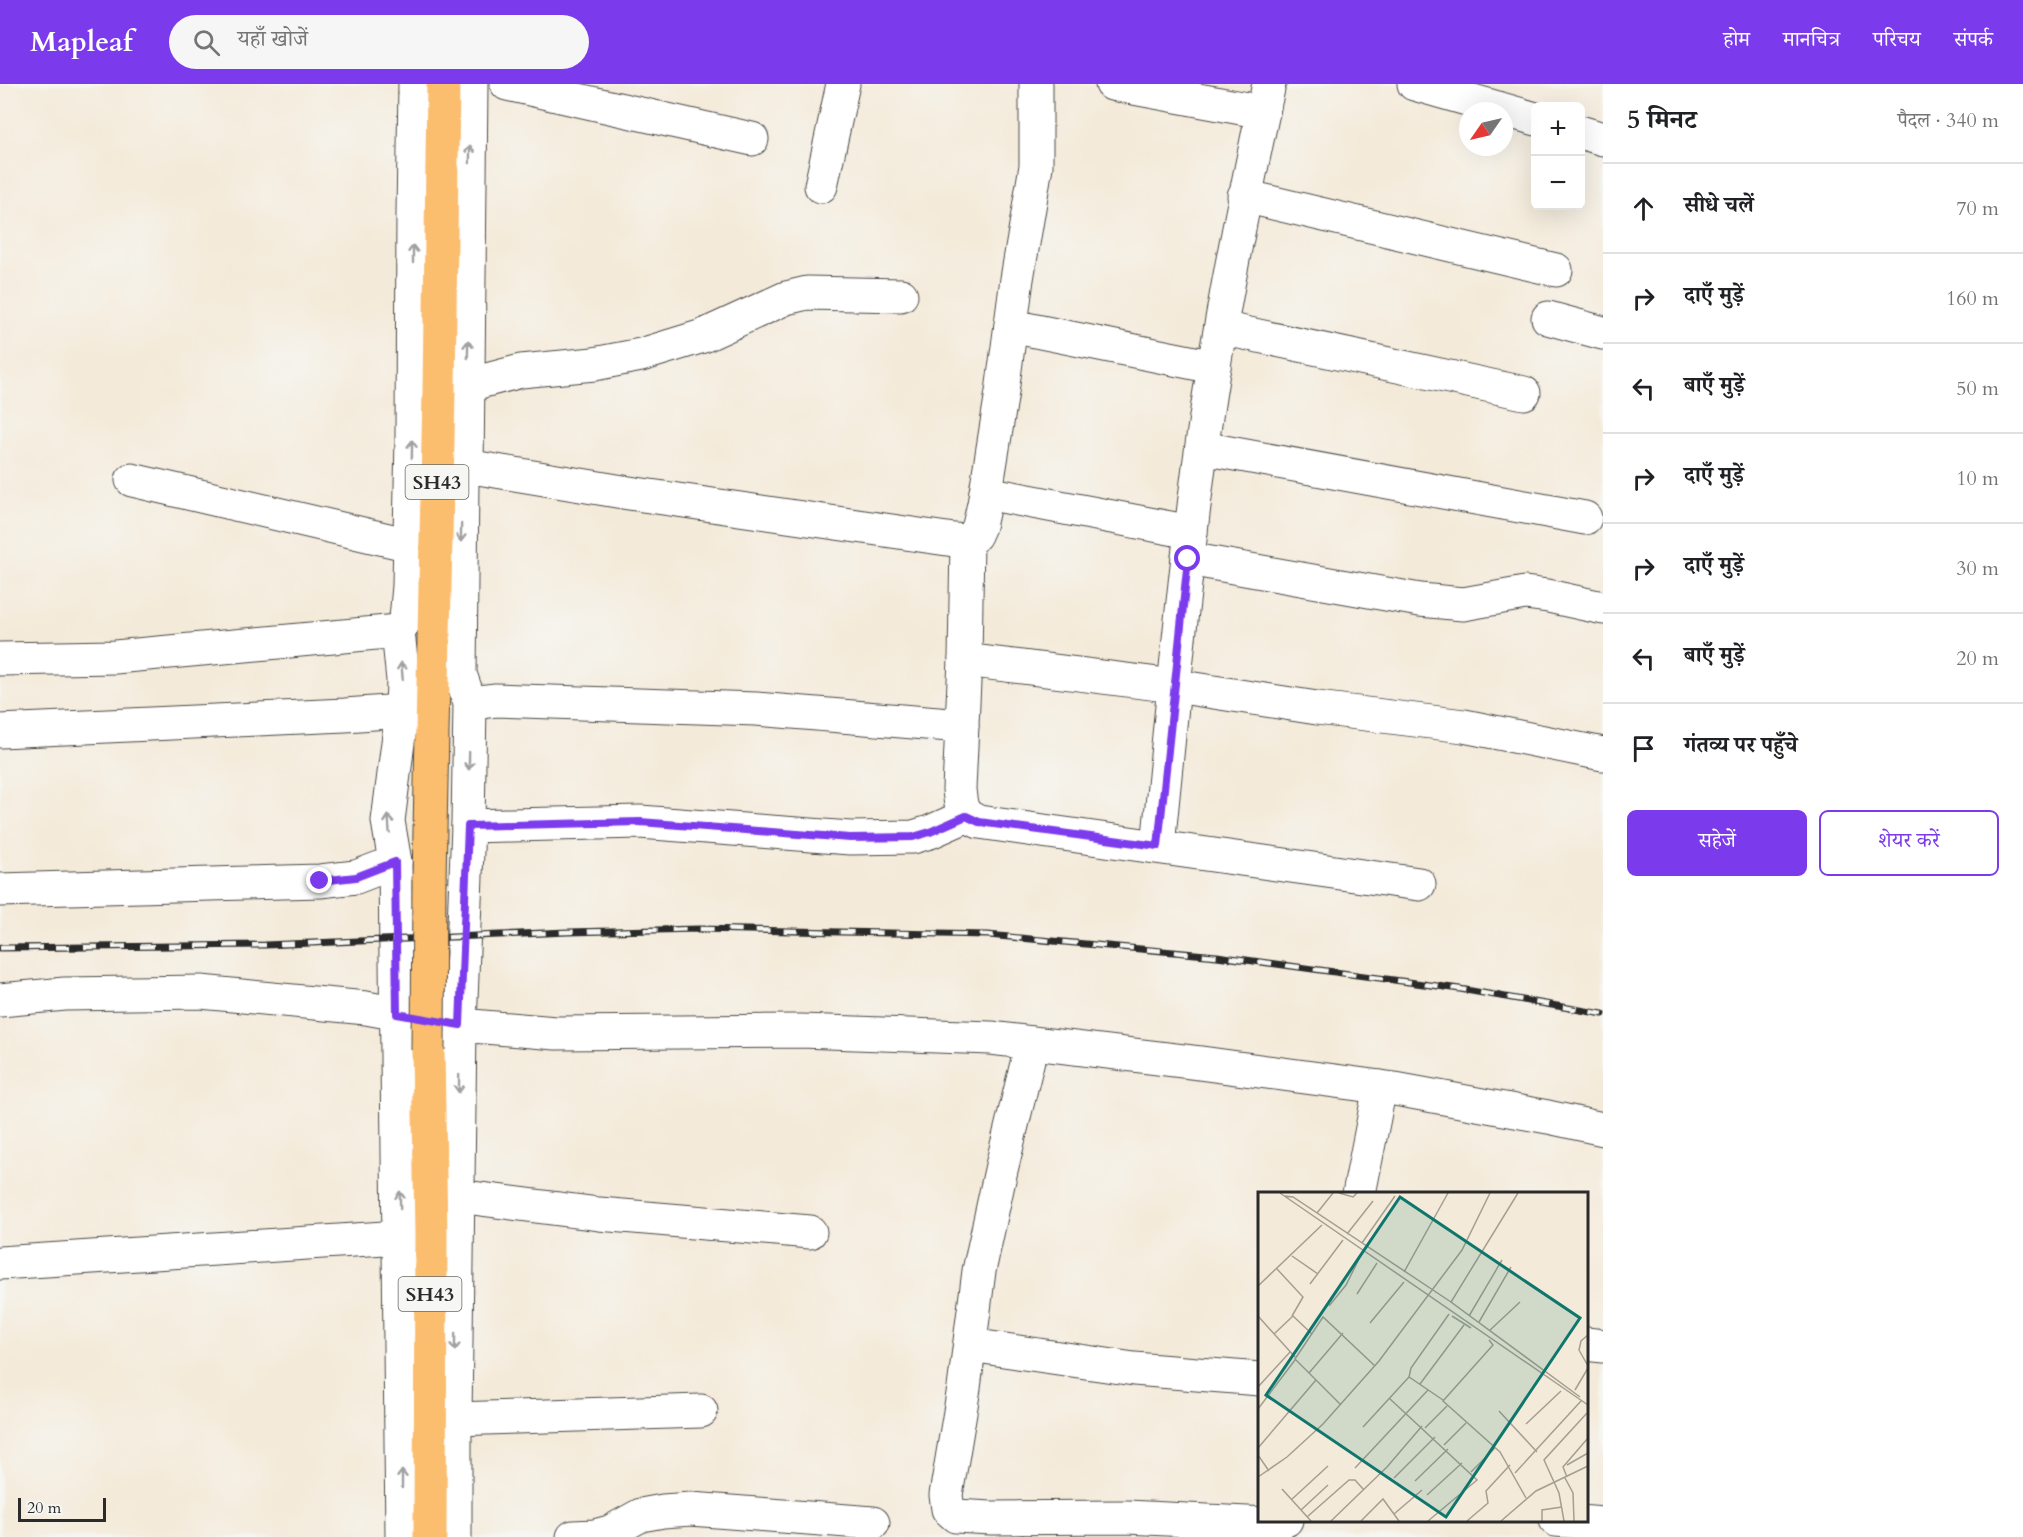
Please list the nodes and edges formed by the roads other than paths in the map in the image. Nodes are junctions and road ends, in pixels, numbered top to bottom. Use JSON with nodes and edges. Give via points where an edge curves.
{"nodes":[{"id":1,"x":416,"y":84,"type":"edge"},
{"id":2,"x":443,"y":84,"type":"edge"},
{"id":3,"x":471,"y":84,"type":"edge"},
{"id":4,"x":507,"y":84,"type":"edge"},
{"id":5,"x":843,"y":84,"type":"edge"},
{"id":6,"x":1036,"y":84,"type":"edge"},
{"id":7,"x":1112,"y":84,"type":"edge"},
{"id":8,"x":1414,"y":84,"type":"edge"},
{"id":9,"x":1266,"y":98,"type":"edge"},
{"id":10,"x":1531,"y":118,"type":"edge"},
{"id":11,"x":1585,"y":133,"type":"edge"},
{"id":12,"x":752,"y":139,"type":"dead end"},
{"id":13,"x":1603,"y":139,"type":"edge"},
{"id":14,"x":821,"y":186,"type":"dead end"},
{"id":15,"x":1244,"y":196,"type":"junction"},
{"id":16,"x":1556,"y":270,"type":"dead end"},
{"id":17,"x":900,"y":295,"type":"dead end"},
{"id":18,"x":1548,"y":318,"type":"dead end"},
{"id":19,"x":1011,"y":326,"type":"junction"},
{"id":20,"x":1221,"y":328,"type":"junction"},
{"id":21,"x":1603,"y":333,"type":"edge"},
{"id":22,"x":1214,"y":367,"type":"junction"},
{"id":23,"x":468,"y":385,"type":"junction"},
{"id":24,"x":1524,"y":393,"type":"dead end"},
{"id":25,"x":1202,"y":448,"type":"junction"},
{"id":26,"x":466,"y":473,"type":"junction"},
{"id":27,"x":132,"y":480,"type":"dead end"},
{"id":28,"x":986,"y":493,"type":"junction"},
{"id":29,"x":1585,"y":518,"type":"dead end"},
{"id":30,"x":966,"y":540,"type":"junction"},
{"id":31,"x":410,"y":545,"type":"junction"},
{"id":32,"x":1190,"y":546,"type":"junction"},
{"id":33,"x":1603,"y":608,"type":"edge"},
{"id":34,"x":398,"y":631,"type":"junction"},
{"id":35,"x":0,"y":659,"type":"edge"},
{"id":36,"x":965,"y":660,"type":"junction"},
{"id":37,"x":1175,"y":686,"type":"junction"},
{"id":38,"x":470,"y":703,"type":"junction"},
{"id":39,"x":402,"y":711,"type":"junction"},
{"id":40,"x":962,"y":726,"type":"junction"},
{"id":41,"x":0,"y":731,"type":"edge"},
{"id":42,"x":1603,"y":754,"type":"edge"},
{"id":43,"x":966,"y":816,"type":"junction"},
{"id":44,"x":468,"y":826,"type":"junction"},
{"id":45,"x":1158,"y":846,"type":"junction"},
{"id":46,"x":386,"y":866,"type":"junction"},
{"id":47,"x":1419,"y":884,"type":"dead end"},
{"id":48,"x":0,"y":890,"type":"edge"},
{"id":49,"x":0,"y":1000,"type":"edge"},
{"id":50,"x":397,"y":1014,"type":"junction"},
{"id":51,"x":460,"y":1025,"type":"junction"},
{"id":52,"x":1032,"y":1043,"type":"junction"},
{"id":53,"x":1380,"y":1087,"type":"junction"},
{"id":54,"x":1603,"y":1129,"type":"edge"},
{"id":55,"x":1359,"y":1192,"type":"edge"},
{"id":56,"x":457,"y":1196,"type":"junction"},
{"id":57,"x":810,"y":1232,"type":"dead end"},
{"id":58,"x":400,"y":1237,"type":"junction"},
{"id":59,"x":0,"y":1263,"type":"edge"},
{"id":60,"x":1588,"y":1344,"type":"edge"},
{"id":61,"x":970,"y":1345,"type":"junction"},
{"id":62,"x":1603,"y":1346,"type":"edge"},
{"id":63,"x":1258,"y":1379,"type":"edge"},
{"id":64,"x":701,"y":1411,"type":"dead end"},
{"id":65,"x":454,"y":1419,"type":"junction"},
{"id":66,"x":873,"y":1522,"type":"dead end"},
{"id":67,"x":1572,"y":1522,"type":"edge"},
{"id":68,"x":1603,"y":1524,"type":"edge"},
{"id":69,"x":1089,"y":1527,"type":"edge"},
{"id":70,"x":1282,"y":1527,"type":"edge"},
{"id":71,"x":402,"y":1537,"type":"edge"},
{"id":72,"x":430,"y":1537,"type":"edge"},
{"id":73,"x":456,"y":1537,"type":"edge"},
{"id":74,"x":573,"y":1537,"type":"edge"}],
"edges":[{"from":31,"to":1,"type":"street","one_way":true},
{"from":2,"to":72,"type":"main road","number":"SH43","bridge":true,"via":[[429,880]]},
{"from":23,"to":3,"type":"street","one_way":true},
{"from":4,"to":12,"type":"street"},
{"from":5,"to":14,"type":"street"},
{"from":6,"to":19,"type":"street","via":[[1036,166]]},
{"from":7,"to":9,"type":"street"},
{"from":8,"to":10,"type":"street"},
{"from":9,"to":15,"type":"street"},
{"from":11,"to":13,"type":"street"},
{"from":15,"to":16,"type":"street"},
{"from":15,"to":20,"type":"street"},
{"from":17,"to":23,"type":"street","via":[[807,293],[786,298],[703,336],[641,355],[521,371]]},
{"from":18,"to":21,"type":"street"},
{"from":19,"to":22,"type":"street"},
{"from":19,"to":28,"type":"street"},
{"from":20,"to":22,"type":"street"},
{"from":20,"to":24,"type":"street"},
{"from":22,"to":25,"type":"street"},
{"from":23,"to":26,"type":"street"},
{"from":25,"to":29,"type":"street"},
{"from":25,"to":32,"type":"street"},
{"from":26,"to":30,"type":"street","via":[[478,468],[640,495]]},
{"from":26,"to":38,"type":"street","one_way":true,"via":[[462,481],[459,674]]},
{"from":27,"to":31,"type":"street"},
{"from":28,"to":30,"type":"street","via":[[979,526],[975,535]]},
{"from":28,"to":32,"type":"street"},
{"from":30,"to":36,"type":"street"},
{"from":31,"to":34,"type":"street","via":[[406,619]]},
{"from":32,"to":33,"type":"street","via":[[1420,600],[1463,604],[1525,593]]},
{"from":32,"to":37,"type":"street"},
{"from":34,"to":35,"type":"street","via":[[115,657]]},
{"from":39,"to":34,"type":"street","one_way":true},
{"from":36,"to":37,"type":"street"},
{"from":36,"to":40,"type":"street"},
{"from":37,"to":42,"type":"street","via":[[1464,726]]},
{"from":37,"to":45,"type":"street"},
{"from":38,"to":40,"type":"street","via":[[496,700],[756,709]]},
{"from":38,"to":44,"type":"street","one_way":true},
{"from":39,"to":41,"type":"street"},
{"from":46,"to":39,"type":"street","one_way":true},
{"from":40,"to":43,"type":"street","via":[[959,789]]},
{"from":43,"to":44,"type":"street","via":[[913,837],[850,838],[640,822]]},
{"from":43,"to":45,"type":"street","via":[[979,822]]},
{"from":44,"to":51,"type":"street"},
{"from":45,"to":47,"type":"street"},
{"from":46,"to":48,"type":"street","via":[[356,877],[320,881]]},
{"from":46,"to":50,"type":"street"},
{"from":49,"to":50,"type":"street","via":[[65,994],[201,992]]},
{"from":50,"to":51,"type":"street"},
{"from":58,"to":50,"type":"street","one_way":true},
{"from":51,"to":52,"type":"street","via":[[556,1033],[813,1032]]},
{"from":51,"to":56,"type":"street","one_way":true},
{"from":52,"to":53,"type":"street"},
{"from":52,"to":61,"type":"street","via":[[979,1270]]},
{"from":53,"to":54,"type":"street"},
{"from":53,"to":55,"type":"street"},
{"from":56,"to":57,"type":"street","via":[[599,1214]]},
{"from":56,"to":65,"type":"street","one_way":true},
{"from":58,"to":59,"type":"street"},
{"from":71,"to":58,"type":"street","one_way":true},
{"from":60,"to":62,"type":"street"},
{"from":61,"to":63,"type":"street","via":[[1134,1369]]},
{"from":61,"to":69,"type":"street","via":[[946,1495],[948,1509],[956,1516]]},
{"from":64,"to":65,"type":"street"},
{"from":65,"to":73,"type":"street"},
{"from":66,"to":74,"type":"street","via":[[691,1509],[641,1515],[610,1532]]},
{"from":67,"to":68,"type":"street"},
{"from":69,"to":70,"type":"street","via":[[1127,1517]]}]}
